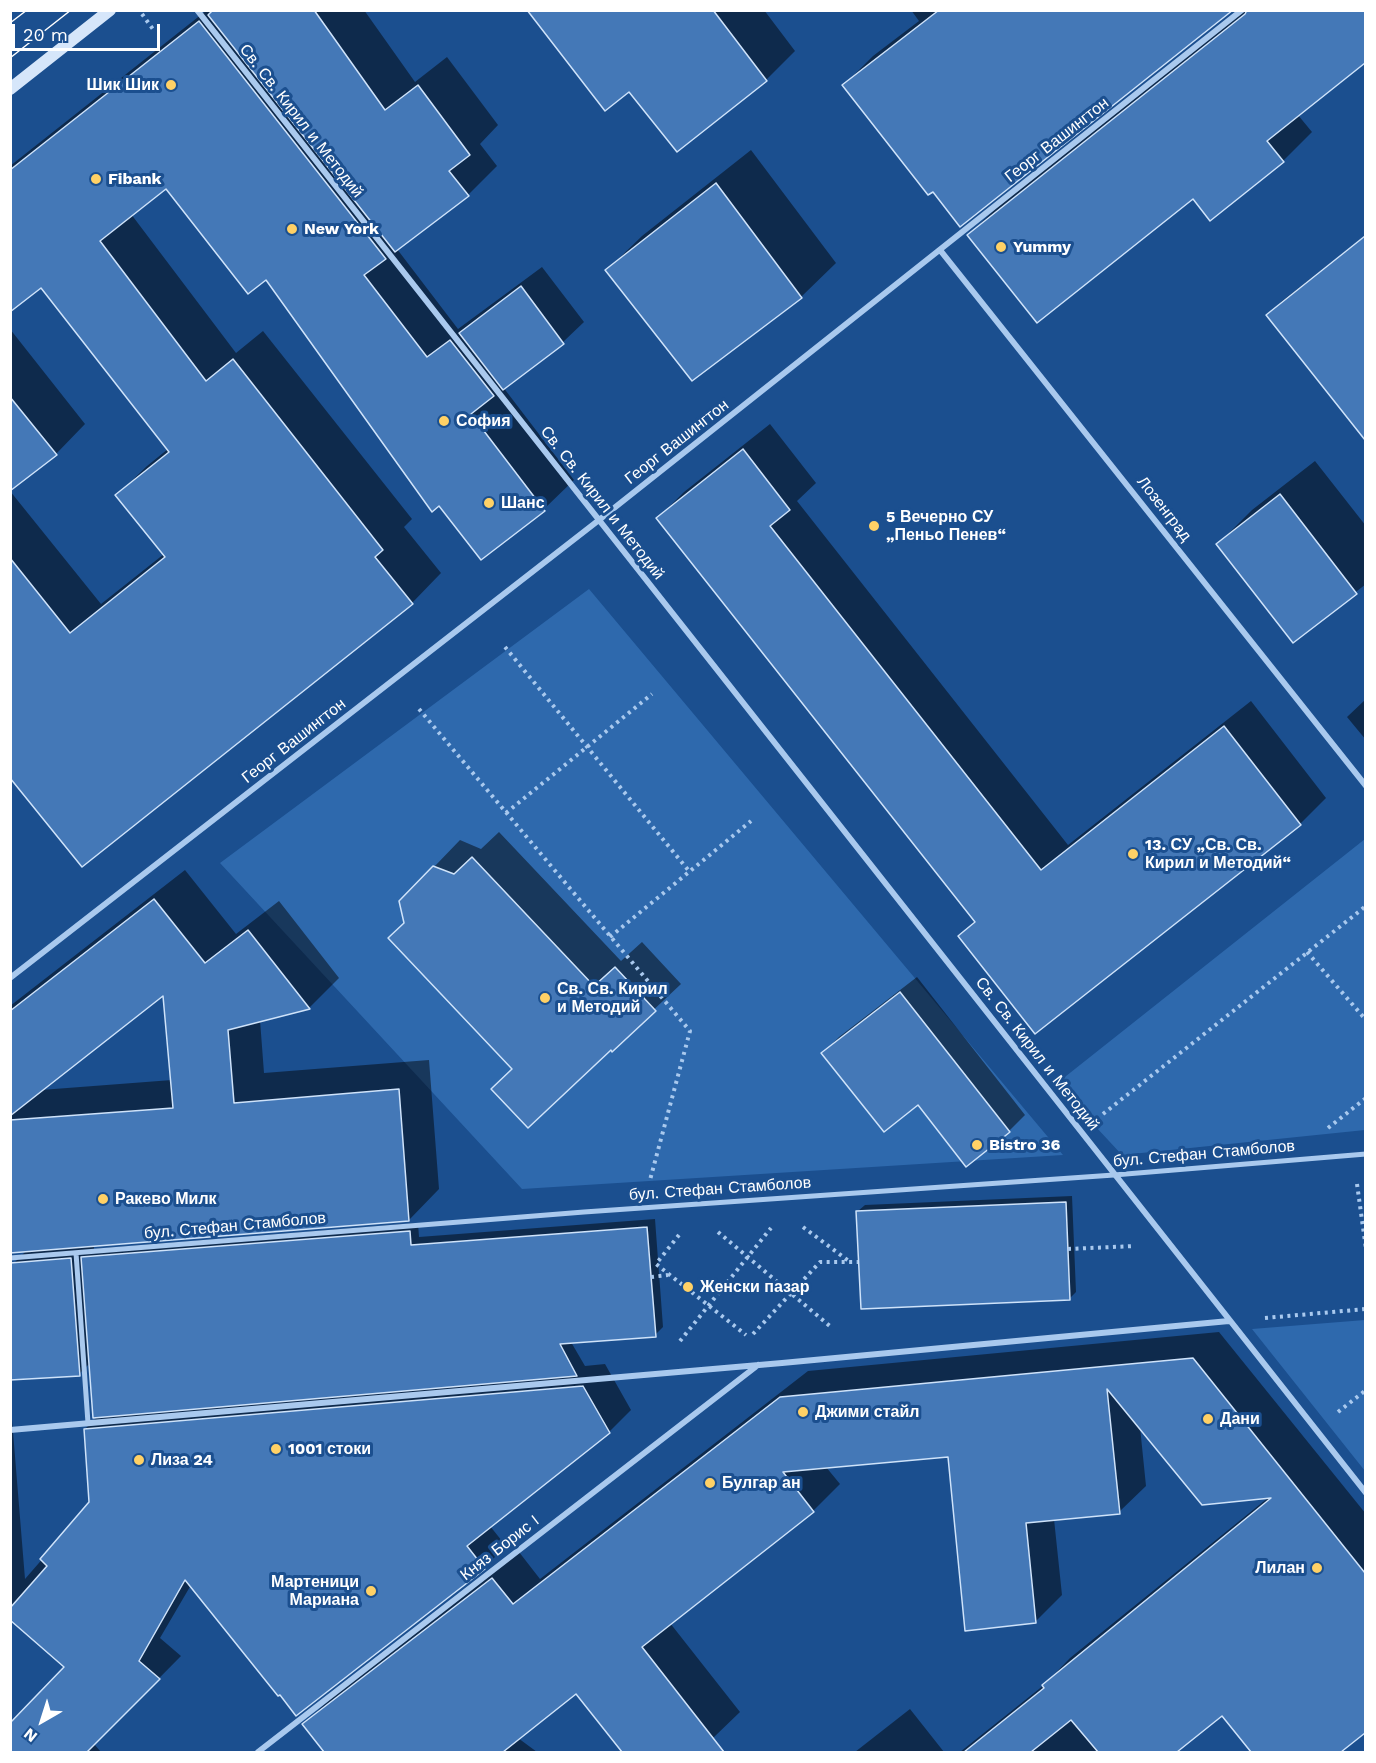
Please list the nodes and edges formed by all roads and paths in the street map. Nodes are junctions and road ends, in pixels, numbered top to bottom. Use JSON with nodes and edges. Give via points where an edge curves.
{"nodes":[{"id":1,"x":110,"y":10,"type":"edge"},
{"id":2,"x":196,"y":10,"type":"edge"},
{"id":3,"x":1242,"y":10,"type":"edge"},
{"id":4,"x":141,"y":13,"type":"dead end"},
{"id":5,"x":155,"y":32,"type":"dead end"},
{"id":6,"x":10,"y":89,"type":"edge"},
{"id":7,"x":940,"y":250,"type":"junction"},
{"id":8,"x":599,"y":520,"type":"junction"},
{"id":9,"x":505,"y":647,"type":"dead end"},
{"id":10,"x":652,"y":694,"type":"dead end"},
{"id":11,"x":419,"y":709,"type":"dead end"},
{"id":12,"x":587,"y":747,"type":"junction"},
{"id":13,"x":1365,"y":786,"type":"edge"},
{"id":14,"x":507,"y":813,"type":"junction"},
{"id":15,"x":751,"y":821,"type":"dead end"},
{"id":16,"x":689,"y":871,"type":"junction"},
{"id":17,"x":1365,"y":906,"type":"edge"},
{"id":18,"x":610,"y":937,"type":"junction"},
{"id":19,"x":1307,"y":952,"type":"junction"},
{"id":20,"x":10,"y":978,"type":"edge"},
{"id":21,"x":1365,"y":1020,"type":"edge"},
{"id":22,"x":1080,"y":1132,"type":"junction"},
{"id":23,"x":1365,"y":1154,"type":"edge"},
{"id":24,"x":1354,"y":1155,"type":"junction"},
{"id":25,"x":1114,"y":1175,"type":"junction"},
{"id":26,"x":796,"y":1197,"type":"junction"},
{"id":27,"x":704,"y":1204,"type":"junction"},
{"id":28,"x":643,"y":1208,"type":"junction"},
{"id":29,"x":783,"y":1213,"type":"junction"},
{"id":30,"x":696,"y":1214,"type":"junction"},
{"id":31,"x":1168,"y":1244,"type":"junction"},
{"id":32,"x":1068,"y":1249,"type":"dead end"},
{"id":33,"x":1365,"y":1249,"type":"edge"},
{"id":34,"x":76,"y":1253,"type":"junction"},
{"id":35,"x":748,"y":1257,"type":"junction"},
{"id":36,"x":10,"y":1258,"type":"edge"},
{"id":37,"x":858,"y":1262,"type":"dead end"},
{"id":38,"x":852,"y":1263,"type":"junction"},
{"id":39,"x":669,"y":1275,"type":"junction"},
{"id":40,"x":651,"y":1276,"type":"dead end"},
{"id":41,"x":790,"y":1293,"type":"junction"},
{"id":42,"x":708,"y":1305,"type":"junction"},
{"id":43,"x":1365,"y":1309,"type":"edge"},
{"id":44,"x":1229,"y":1321,"type":"junction"},
{"id":45,"x":864,"y":1355,"type":"junction"},
{"id":46,"x":759,"y":1365,"type":"junction"},
{"id":47,"x":653,"y":1374,"type":"junction"},
{"id":48,"x":88,"y":1423,"type":"junction"},
{"id":49,"x":10,"y":1430,"type":"edge"},
{"id":50,"x":1365,"y":1493,"type":"edge"},
{"id":51,"x":258,"y":1752,"type":"edge"}],
"edges":[{"from":1,"to":6,"type":"main road"},
{"from":2,"to":8,"type":"street","name":"Св. Св. Кирил и Методий"},
{"from":3,"to":7,"type":"street","name":"Георг Вашингтон"},
{"from":4,"to":5,"type":"path"},
{"from":7,"to":8,"type":"street","name":"Георг Вашингтон"},
{"from":7,"to":13,"type":"street","name":"Лозенград"},
{"from":8,"to":20,"type":"street","name":"Георг Вашингтон"},
{"from":8,"to":22,"type":"street","name":"Св. Св. Кирил и Методий"},
{"from":9,"to":12,"type":"path"},
{"from":10,"to":12,"type":"path"},
{"from":11,"to":14,"type":"path"},
{"from":12,"to":14,"type":"path"},
{"from":12,"to":16,"type":"path"},
{"from":14,"to":18,"type":"path"},
{"from":15,"to":16,"type":"path"},
{"from":16,"to":18,"type":"path"},
{"from":17,"to":19,"type":"path"},
{"from":18,"to":28,"type":"path","via":[[690,1031]]},
{"from":19,"to":21,"type":"path"},
{"from":19,"to":22,"type":"path"},
{"from":22,"to":25,"type":"street","name":"Св. Св. Кирил и Методий"},
{"from":23,"to":24,"type":"street","name":"бул. Стефан Стамболов"},
{"from":24,"to":25,"type":"street","name":"бул. Стефан Стамболов"},
{"from":24,"to":33,"type":"path"},
{"from":25,"to":26,"type":"street","name":"бул. Стефан Стамболов"},
{"from":25,"to":31,"type":"street","name":"Св. Св. Кирил и Методий"},
{"from":26,"to":27,"type":"street","name":"бул. Стефан Стамболов"},
{"from":26,"to":29,"type":"path"},
{"from":27,"to":28,"type":"street","name":"бул. Стефан Стамболов"},
{"from":27,"to":30,"type":"path"},
{"from":28,"to":34,"type":"street","name":"бул. Стефан Стамболов"},
{"from":29,"to":35,"type":"path"},
{"from":29,"to":38,"type":"path"},
{"from":30,"to":35,"type":"path"},
{"from":30,"to":39,"type":"path","via":[[656,1264]]},
{"from":31,"to":32,"type":"path"},
{"from":31,"to":44,"type":"street","name":"Св. Св. Кирил и Методий"},
{"from":34,"to":36,"type":"street","name":"бул. Стефан Стамболов"},
{"from":34,"to":48,"type":"street"},
{"from":35,"to":41,"type":"path"},
{"from":35,"to":42,"type":"path"},
{"from":37,"to":38,"type":"path"},
{"from":38,"to":41,"type":"path","via":[[820,1262]]},
{"from":39,"to":40,"type":"path"},
{"from":39,"to":42,"type":"path"},
{"from":41,"to":42,"type":"path","via":[[750,1338]]},
{"from":41,"to":45,"type":"path"},
{"from":42,"to":47,"type":"path"},
{"from":43,"to":44,"type":"path"},
{"from":44,"to":45,"type":"street"},
{"from":44,"to":50,"type":"street","name":"Св. Св. Кирил и Методий"},
{"from":45,"to":46,"type":"street"},
{"from":46,"to":47,"type":"street"},
{"from":46,"to":51,"type":"street","name":"Княз Борис I"},
{"from":47,"to":48,"type":"street"},
{"from":48,"to":49,"type":"street"}]}
